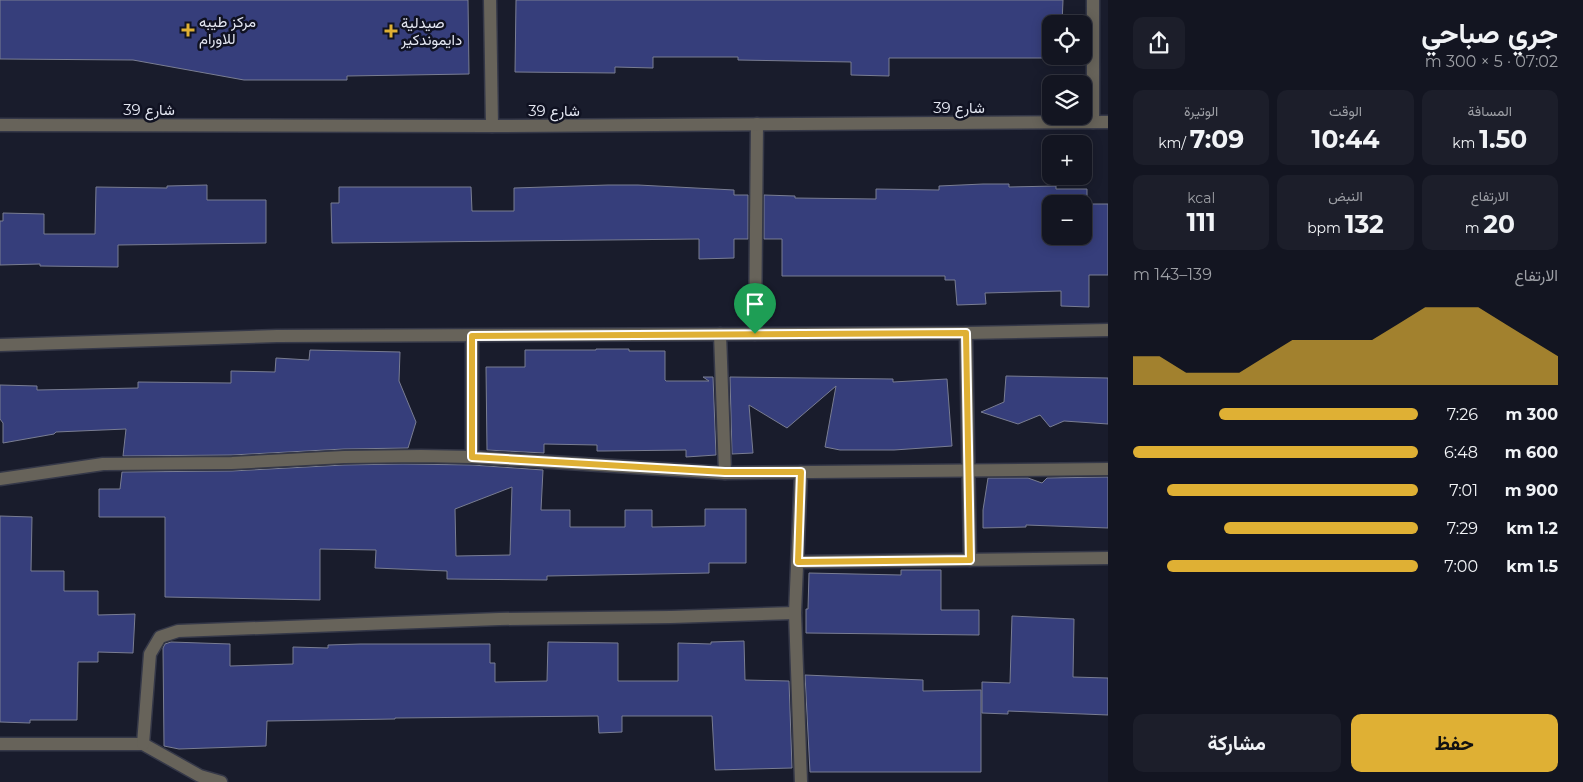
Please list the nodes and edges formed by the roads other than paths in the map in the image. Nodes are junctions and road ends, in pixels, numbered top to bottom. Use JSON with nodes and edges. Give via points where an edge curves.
{"nodes":[{"id":1,"x":490,"y":0,"type":"edge"},
{"id":2,"x":1093,"y":0,"type":"edge"},
{"id":3,"x":1093,"y":122,"type":"junction"},
{"id":4,"x":1108,"y":122,"type":"edge"},
{"id":5,"x":757,"y":124,"type":"junction"},
{"id":6,"x":0,"y":125,"type":"edge"},
{"id":7,"x":492,"y":126,"type":"junction"},
{"id":8,"x":1108,"y":330,"type":"edge"},
{"id":9,"x":966,"y":333,"type":"junction"},
{"id":10,"x":720,"y":334,"type":"junction"},
{"id":11,"x":755,"y":334,"type":"junction"},
{"id":12,"x":472,"y":336,"type":"junction"},
{"id":13,"x":0,"y":345,"type":"edge"},
{"id":14,"x":472,"y":457,"type":"junction"},
{"id":15,"x":1108,"y":469,"type":"edge"},
{"id":16,"x":968,"y":470,"type":"junction"},
{"id":17,"x":725,"y":472,"type":"junction"},
{"id":18,"x":801,"y":472,"type":"junction"},
{"id":19,"x":0,"y":479,"type":"edge"},
{"id":20,"x":1108,"y":558,"type":"edge"},
{"id":21,"x":970,"y":560,"type":"junction"},
{"id":22,"x":798,"y":562,"type":"junction"},
{"id":23,"x":795,"y":613,"type":"junction"},
{"id":24,"x":0,"y":744,"type":"edge"},
{"id":25,"x":144,"y":744,"type":"junction"},
{"id":26,"x":221,"y":782,"type":"edge"},
{"id":27,"x":801,"y":782,"type":"edge"}],
"edges":[{"from":1,"to":7,"type":"street"},
{"from":2,"to":3,"type":"street"},
{"from":3,"to":4,"type":"street","name":"شارع 39"},
{"from":3,"to":5,"type":"street","name":"شارع 39"},
{"from":5,"to":7,"type":"street","name":"شارع 39"},
{"from":5,"to":11,"type":"street"},
{"from":6,"to":7,"type":"street","name":"شارع 39"},
{"from":8,"to":9,"type":"street"},
{"from":9,"to":11,"type":"street"},
{"from":9,"to":16,"type":"street"},
{"from":10,"to":11,"type":"street"},
{"from":10,"to":12,"type":"street"},
{"from":10,"to":17,"type":"street"},
{"from":12,"to":13,"type":"street","via":[[277,336]]},
{"from":12,"to":14,"type":"street"},
{"from":14,"to":17,"type":"street"},
{"from":14,"to":19,"type":"street","via":[[103,464]]},
{"from":15,"to":16,"type":"street"},
{"from":16,"to":18,"type":"street"},
{"from":16,"to":21,"type":"street"},
{"from":17,"to":18,"type":"street"},
{"from":18,"to":22,"type":"street"},
{"from":20,"to":21,"type":"street"},
{"from":21,"to":22,"type":"street"},
{"from":22,"to":23,"type":"street"},
{"from":23,"to":25,"type":"street","via":[[499,619],[178,631],[160,637],[150,654]]},
{"from":23,"to":27,"type":"street"},
{"from":24,"to":25,"type":"street"},
{"from":25,"to":26,"type":"street","via":[[200,776]]}]}
